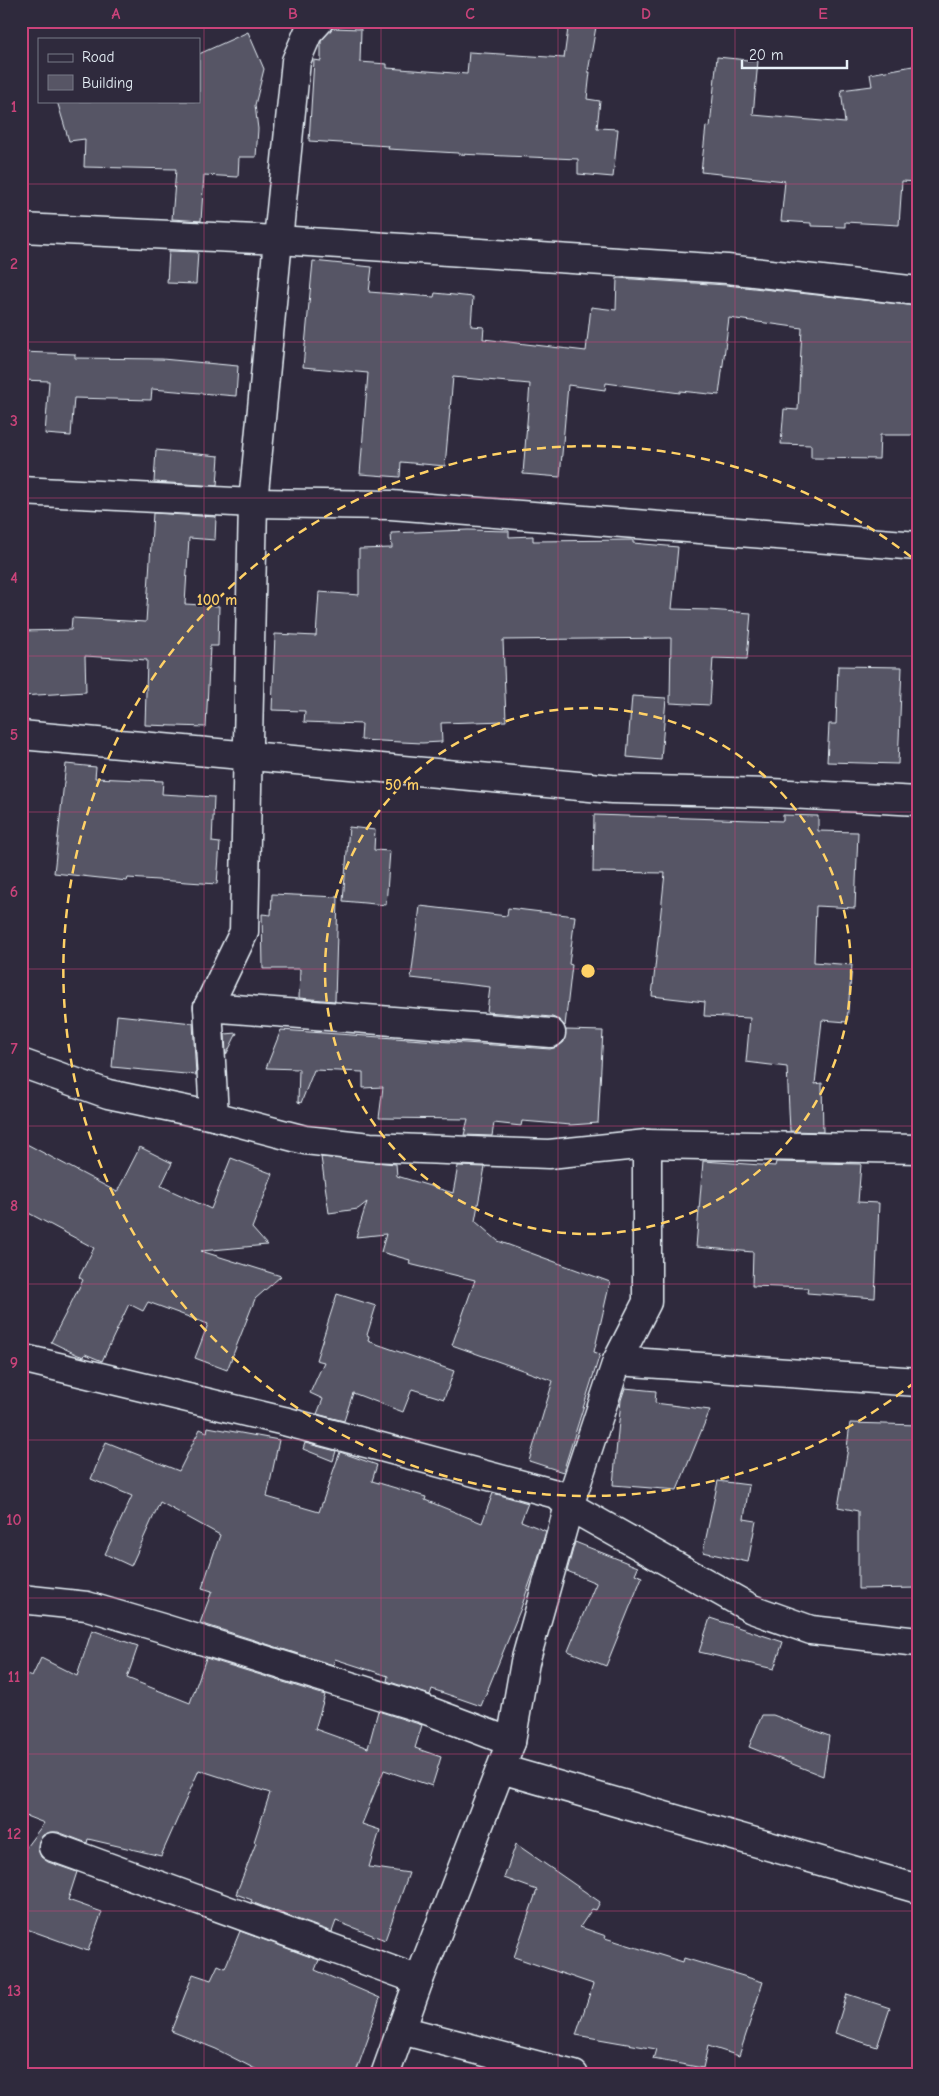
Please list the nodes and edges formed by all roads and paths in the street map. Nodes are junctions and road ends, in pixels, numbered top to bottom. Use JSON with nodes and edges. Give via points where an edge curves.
{"nodes":[{"id":1,"x":319,"y":21,"type":"edge"},
{"id":2,"x":21,"y":228,"type":"edge"},
{"id":3,"x":278,"y":240,"type":"junction"},
{"id":4,"x":918,"y":292,"type":"edge"},
{"id":5,"x":21,"y":491,"type":"edge"},
{"id":6,"x":253,"y":503,"type":"junction"},
{"id":7,"x":918,"y":546,"type":"edge"},
{"id":8,"x":21,"y":735,"type":"edge"},
{"id":9,"x":248,"y":757,"type":"junction"},
{"id":10,"x":918,"y":801,"type":"edge"},
{"id":11,"x":208,"y":1007,"type":"junction"},
{"id":12,"x":551,"y":1033,"type":"dead end"},
{"id":13,"x":21,"y":1063,"type":"edge"},
{"id":14,"x":214,"y":1116,"type":"junction"},
{"id":15,"x":647,"y":1144,"type":"junction"},
{"id":16,"x":918,"y":1149,"type":"edge"},
{"id":17,"x":21,"y":1358,"type":"edge"},
{"id":18,"x":617,"y":1361,"type":"junction"},
{"id":19,"x":918,"y":1382,"type":"edge"},
{"id":20,"x":569,"y":1506,"type":"junction"},
{"id":21,"x":21,"y":1599,"type":"edge"},
{"id":22,"x":918,"y":1642,"type":"edge"},
{"id":23,"x":511,"y":1742,"type":"junction"},
{"id":24,"x":501,"y":1769,"type":"junction"},
{"id":25,"x":53,"y":1847,"type":"dead end"},
{"id":26,"x":918,"y":1888,"type":"edge"},
{"id":27,"x":418,"y":1980,"type":"junction"},
{"id":28,"x":402,"y":2030,"type":"junction"},
{"id":29,"x":385,"y":2075,"type":"edge"},
{"id":30,"x":574,"y":2075,"type":"edge"}],
"edges":[{"from":1,"to":3,"type":"street","via":[[308,33],[296,62]]},
{"from":2,"to":3,"type":"street"},
{"from":3,"to":4,"type":"street","via":[[727,269]]},
{"from":3,"to":6,"type":"street"},
{"from":5,"to":6,"type":"street"},
{"from":6,"to":7,"type":"street","via":[[391,506]]},
{"from":6,"to":9,"type":"street"},
{"from":8,"to":9,"type":"street"},
{"from":9,"to":10,"type":"street","via":[[612,789]]},
{"from":9,"to":11,"type":"street","via":[[244,932]]},
{"from":11,"to":12,"type":"street"},
{"from":11,"to":14,"type":"street"},
{"from":13,"to":14,"type":"street","via":[[108,1094]]},
{"from":14,"to":15,"type":"street","via":[[305,1140],[370,1148],[549,1154]]},
{"from":15,"to":16,"type":"street"},
{"from":15,"to":18,"type":"street","via":[[647,1302]]},
{"from":17,"to":20,"type":"street","via":[[284,1421],[556,1494]]},
{"from":18,"to":19,"type":"street"},
{"from":18,"to":20,"type":"street"},
{"from":20,"to":22,"type":"street","via":[[752,1610],[811,1630]]},
{"from":20,"to":23,"type":"street","via":[[525,1662]]},
{"from":21,"to":23,"type":"street","via":[[87,1606],[421,1708]]},
{"from":23,"to":24,"type":"street"},
{"from":24,"to":26,"type":"street"},
{"from":24,"to":27,"type":"street"},
{"from":25,"to":27,"type":"street"},
{"from":27,"to":28,"type":"street"},
{"from":28,"to":29,"type":"street"},
{"from":28,"to":30,"type":"street"}]}
